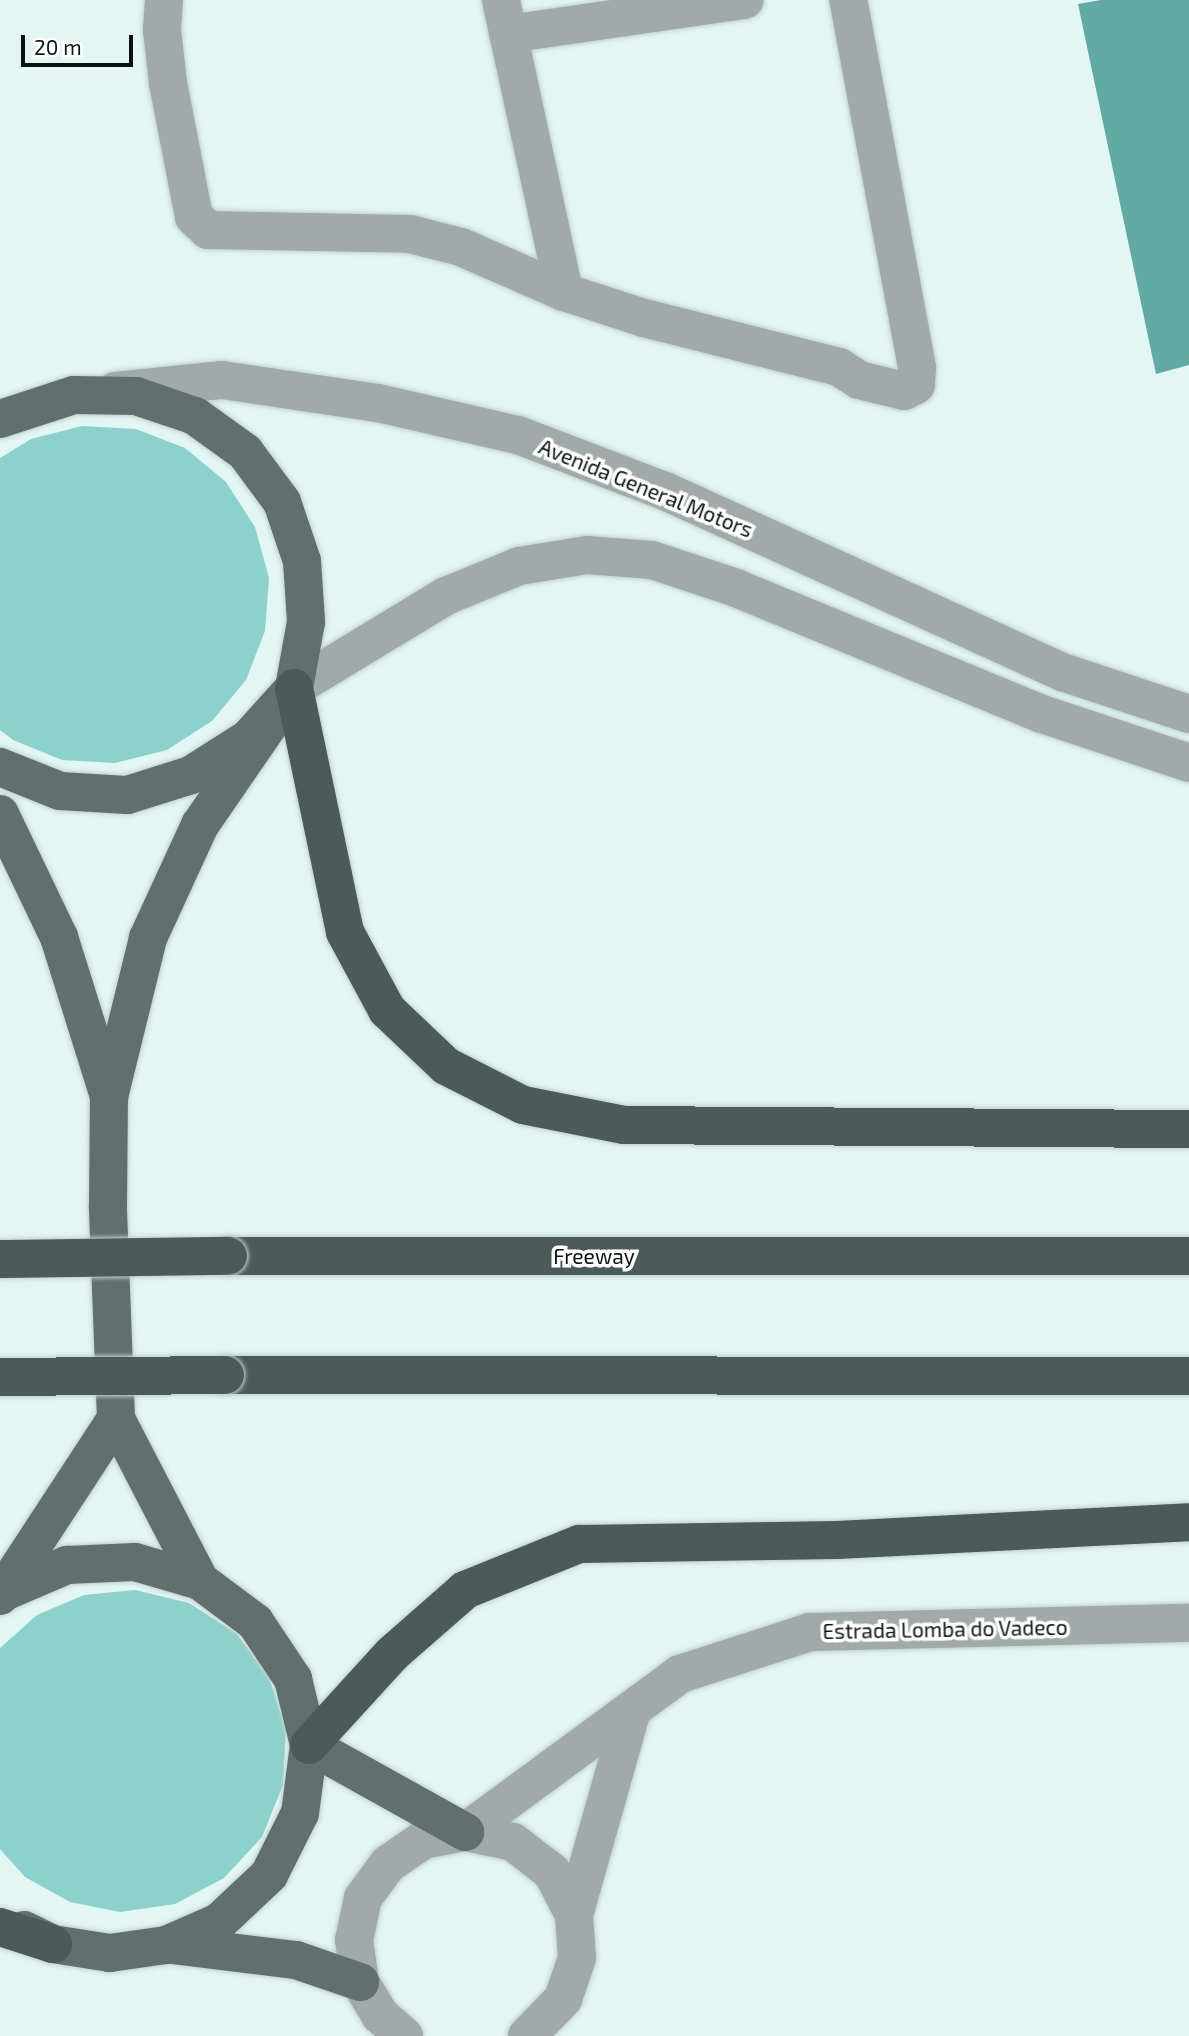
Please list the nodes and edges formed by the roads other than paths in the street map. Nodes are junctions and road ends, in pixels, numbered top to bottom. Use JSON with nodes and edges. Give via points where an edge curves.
{"nodes":[{"id":1,"x":164,"y":0,"type":"edge"},
{"id":2,"x":745,"y":0,"type":"edge"},
{"id":3,"x":848,"y":0,"type":"edge"},
{"id":4,"x":505,"y":17,"type":"edge"},
{"id":5,"x":564,"y":292,"type":"junction"},
{"id":6,"x":74,"y":395,"type":"junction"},
{"id":7,"x":0,"y":409,"type":"edge"},
{"id":8,"x":0,"y":419,"type":"edge"},
{"id":9,"x":293,"y":688,"type":"junction"},
{"id":10,"x":1189,"y":715,"type":"edge"},
{"id":11,"x":1189,"y":763,"type":"edge"},
{"id":12,"x":0,"y":767,"type":"edge"},
{"id":13,"x":0,"y":814,"type":"edge"},
{"id":14,"x":109,"y":1097,"type":"junction"},
{"id":15,"x":1189,"y":1129,"type":"edge"},
{"id":16,"x":1189,"y":1256,"type":"edge"},
{"id":17,"x":0,"y":1259,"type":"edge"},
{"id":18,"x":1189,"y":1376,"type":"edge"},
{"id":19,"x":0,"y":1377,"type":"edge"},
{"id":20,"x":116,"y":1419,"type":"junction"},
{"id":21,"x":1189,"y":1522,"type":"edge"},
{"id":22,"x":200,"y":1581,"type":"junction"},
{"id":23,"x":2,"y":1594,"type":"edge"},
{"id":24,"x":1189,"y":1623,"type":"edge"},
{"id":25,"x":631,"y":1713,"type":"junction"},
{"id":26,"x":309,"y":1745,"type":"junction"},
{"id":27,"x":465,"y":1832,"type":"junction"},
{"id":28,"x":574,"y":1915,"type":"junction"},
{"id":29,"x":0,"y":1918,"type":"edge"},
{"id":30,"x":0,"y":1927,"type":"edge"},
{"id":31,"x":53,"y":1944,"type":"junction"},
{"id":32,"x":166,"y":1945,"type":"junction"},
{"id":33,"x":360,"y":1982,"type":"junction"},
{"id":34,"x":532,"y":2034,"type":"edge"},
{"id":35,"x":404,"y":2036,"type":"edge"}],
"edges":[{"from":1,"to":5,"type":"street","via":[[168,83],[194,217],[208,230],[410,233],[461,247]]},
{"from":2,"to":4,"type":"street"},
{"from":3,"to":5,"type":"street","via":[[917,367],[916,385],[904,391],[871,383],[839,367],[739,345]]},
{"from":4,"to":5,"type":"street"},
{"from":6,"to":7,"type":"main road"},
{"from":6,"to":8,"type":"main road"},
{"from":6,"to":9,"type":"main road","via":[[136,396],[195,416],[253,462],[282,502],[302,561],[306,622]]},
{"from":6,"to":10,"type":"street","name":"Avenida General Motors","via":[[222,380],[378,403],[517,435],[665,492],[1065,673]]},
{"from":9,"to":11,"type":"street","via":[[446,596],[519,566],[587,555],[653,560],[736,588],[1042,713]]},
{"from":9,"to":12,"type":"main road","via":[[248,738],[191,775],[127,794],[60,791]]},
{"from":9,"to":14,"type":"main road","via":[[200,825],[148,938]]},
{"from":9,"to":15,"type":"highway","via":[[345,932],[387,1010],[446,1066],[523,1105],[624,1125]]},
{"from":13,"to":14,"type":"main road","via":[[59,937]]},
{"from":14,"to":20,"type":"main road"},
{"from":16,"to":17,"type":"highway","name":"Freeway","bridge":true},
{"from":18,"to":19,"type":"highway","bridge":true},
{"from":20,"to":22,"type":"main road"},
{"from":20,"to":23,"type":"main road"},
{"from":21,"to":26,"type":"highway","via":[[837,1539],[579,1544],[465,1590],[392,1654]]},
{"from":22,"to":23,"type":"main road","via":[[135,1562],[66,1566]]},
{"from":22,"to":26,"type":"main road","via":[[255,1622],[293,1679]]},
{"from":24,"to":25,"type":"street","name":"Estrada Lomba do Vadeco","via":[[810,1632],[680,1674]]},
{"from":25,"to":27,"type":"street","name":"Estrada Lomba do Vadeco"},
{"from":25,"to":28,"type":"street"},
{"from":26,"to":27,"type":"main road"},
{"from":26,"to":32,"type":"main road","via":[[300,1813],[269,1875],[219,1922]]},
{"from":27,"to":28,"type":"street","via":[[513,1842],[552,1872]]},
{"from":27,"to":33,"type":"street","via":[[423,1840],[387,1864],[363,1898],[354,1940]]},
{"from":28,"to":34,"type":"street","via":[[577,1958],[563,1999]]},
{"from":29,"to":31,"type":"main road"},
{"from":30,"to":31,"type":"highway"},
{"from":31,"to":32,"type":"main road","via":[[110,1953]]},
{"from":32,"to":33,"type":"main road","via":[[296,1960]]},
{"from":33,"to":35,"type":"street","via":[[380,2015]]}]}
